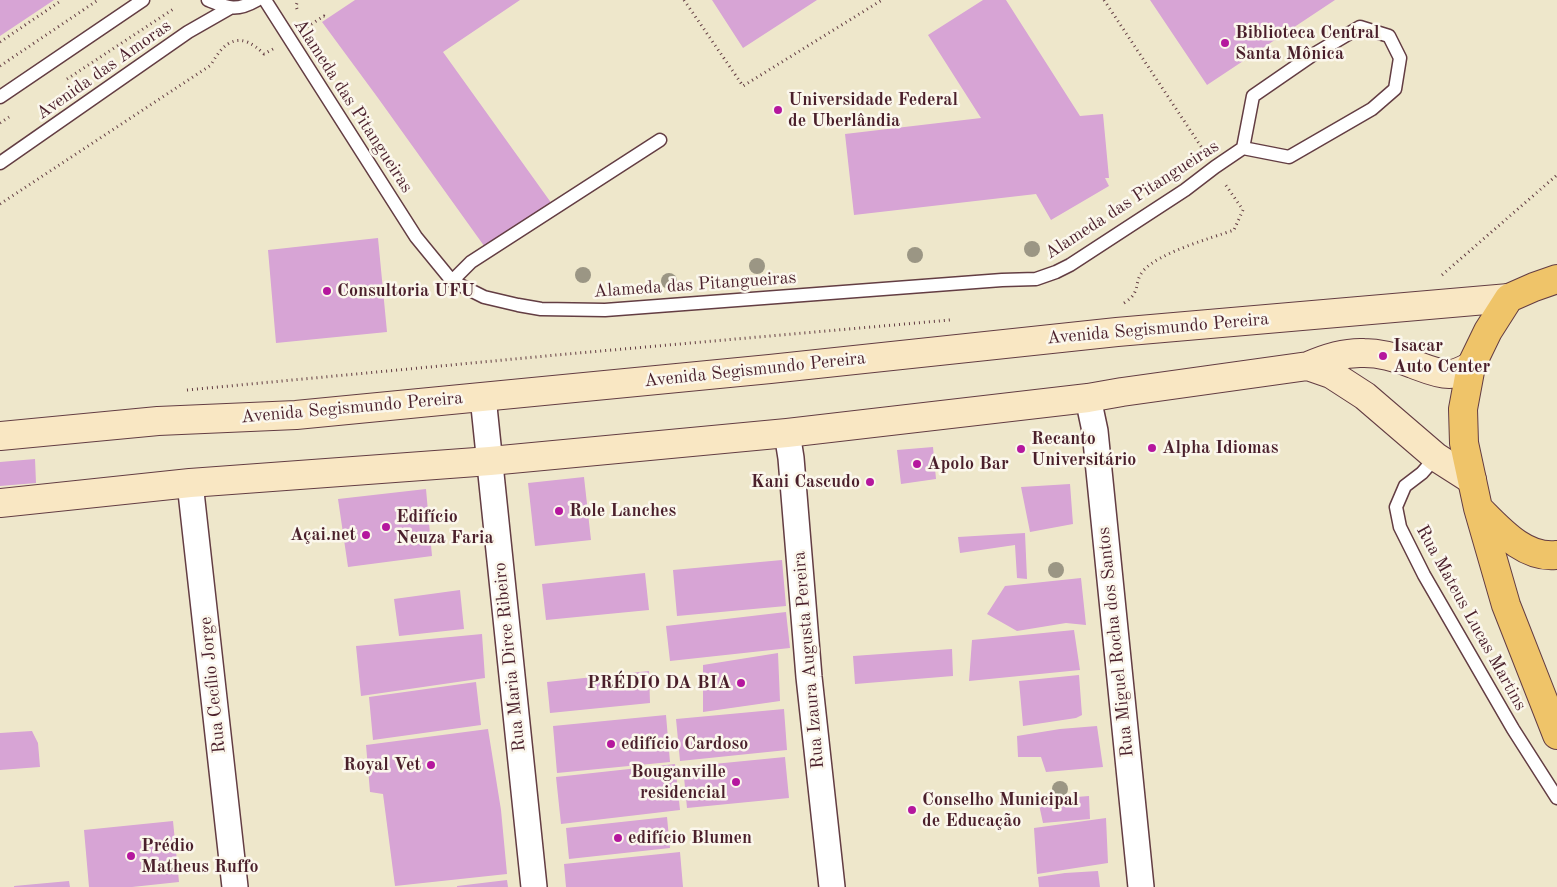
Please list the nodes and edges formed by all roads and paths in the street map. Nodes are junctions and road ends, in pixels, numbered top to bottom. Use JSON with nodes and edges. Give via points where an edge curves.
{"nodes":[{"id":1,"x":62,"y":0,"type":"edge"},
{"id":2,"x":98,"y":0,"type":"edge"},
{"id":3,"x":143,"y":0,"type":"edge"},
{"id":4,"x":208,"y":0,"type":"edge"},
{"id":5,"x":257,"y":0,"type":"edge"},
{"id":6,"x":265,"y":0,"type":"edge"},
{"id":7,"x":684,"y":0,"type":"edge"},
{"id":8,"x":882,"y":0,"type":"edge"},
{"id":9,"x":1104,"y":0,"type":"edge"},
{"id":10,"x":175,"y":8,"type":"dead end"},
{"id":11,"x":230,"y":8,"type":"junction"},
{"id":12,"x":328,"y":18,"type":"dead end"},
{"id":13,"x":307,"y":27,"type":"dead end"},
{"id":14,"x":0,"y":42,"type":"edge"},
{"id":15,"x":226,"y":44,"type":"dead end"},
{"id":16,"x":0,"y":66,"type":"edge"},
{"id":17,"x":67,"y":79,"type":"dead end"},
{"id":18,"x":0,"y":96,"type":"edge"},
{"id":19,"x":17,"y":112,"type":"dead end"},
{"id":20,"x":0,"y":122,"type":"edge"},
{"id":21,"x":660,"y":140,"type":"dead end"},
{"id":22,"x":1243,"y":148,"type":"junction"},
{"id":23,"x":0,"y":163,"type":"edge"},
{"id":24,"x":1215,"y":167,"type":"junction"},
{"id":25,"x":1557,"y":176,"type":"edge"},
{"id":26,"x":0,"y":204,"type":"edge"},
{"id":27,"x":1432,"y":276,"type":"dead end"},
{"id":28,"x":1557,"y":279,"type":"edge"},
{"id":29,"x":452,"y":281,"type":"junction"},
{"id":30,"x":1509,"y":298,"type":"junction"},
{"id":31,"x":1130,"y":304,"type":"dead end"},
{"id":32,"x":959,"y":319,"type":"dead end"},
{"id":33,"x":1308,"y":366,"type":"junction"},
{"id":34,"x":1471,"y":366,"type":"junction"},
{"id":35,"x":179,"y":391,"type":"dead end"},
{"id":36,"x":483,"y":396,"type":"junction"},
{"id":37,"x":1088,"y":398,"type":"junction"},
{"id":38,"x":787,"y":433,"type":"junction"},
{"id":39,"x":0,"y":436,"type":"edge"},
{"id":40,"x":1436,"y":457,"type":"junction"},
{"id":41,"x":490,"y":461,"type":"junction"},
{"id":42,"x":1472,"y":480,"type":"junction"},
{"id":43,"x":190,"y":483,"type":"junction"},
{"id":44,"x":0,"y":503,"type":"edge"},
{"id":45,"x":1478,"y":508,"type":"junction"},
{"id":46,"x":1557,"y":555,"type":"edge"},
{"id":47,"x":1557,"y":735,"type":"edge"},
{"id":48,"x":1557,"y":798,"type":"edge"},
{"id":49,"x":235,"y":887,"type":"edge"},
{"id":50,"x":534,"y":887,"type":"edge"},
{"id":51,"x":832,"y":887,"type":"edge"},
{"id":52,"x":1141,"y":887,"type":"edge"}],
"edges":[{"from":1,"to":14,"type":"path"},
{"from":2,"to":16,"type":"path"},
{"from":3,"to":18,"type":"lane","name":"Avenida das Amoras"},
{"from":4,"to":11,"type":"lane"},
{"from":5,"to":11,"type":"lane","name":"Avenida das Amoras"},
{"from":6,"to":29,"type":"lane","name":"Alameda das Pitangueiras","via":[[416,237]]},
{"from":7,"to":8,"type":"path","via":[[743,86]]},
{"from":9,"to":24,"type":"path"},
{"from":10,"to":17,"type":"path"},
{"from":11,"to":23,"type":"lane","name":"Avenida das Amoras","via":[[188,32]]},
{"from":12,"to":13,"type":"path","via":[[324,16]]},
{"from":15,"to":26,"type":"path","via":[[211,65]]},
{"from":19,"to":20,"type":"path"},
{"from":21,"to":29,"type":"lane","via":[[471,262]]},
{"from":22,"to":22,"type":"lane","via":[[1289,157],[1372,109],[1395,89],[1400,58],[1389,36],[1360,27],[1253,96]]},
{"from":22,"to":24,"type":"lane","name":"Alameda das Pitangueiras"},
{"from":24,"to":29,"type":"lane","name":"Alameda das Pitangueiras","via":[[1070,265],[1036,279],[605,310],[541,309],[518,305],[484,297]]},
{"from":24,"to":31,"type":"path","via":[[1243,210],[1234,230],[1154,262],[1142,272],[1131,298],[1120,305]]},
{"from":25,"to":27,"type":"path","via":[[1442,275]]},
{"from":28,"to":30,"type":"main road"},
{"from":30,"to":34,"type":"main road"},
{"from":30,"to":36,"type":"main road","name":"Avenida Segismundo Pereira","via":[[1118,332]]},
{"from":32,"to":35,"type":"path"},
{"from":33,"to":34,"type":"main road","via":[[1333,356],[1364,353],[1396,358],[1450,374]]},
{"from":33,"to":37,"type":"main road"},
{"from":33,"to":40,"type":"main road","via":[[1330,374],[1365,396]]},
{"from":34,"to":42,"type":"main road","via":[[1463,409],[1464,443]]},
{"from":36,"to":39,"type":"main road","name":"Avenida Segismundo Pereira","via":[[296,415],[158,421]]},
{"from":36,"to":41,"type":"street","name":"Rua Maria Dirce Ribeiro"},
{"from":37,"to":38,"type":"main road"},
{"from":37,"to":52,"type":"street","name":"Rua Miguel Rocha dos Santos","via":[[1095,431]]},
{"from":38,"to":41,"type":"main road"},
{"from":38,"to":51,"type":"street","name":"Rua Izaura Augusta Pereira"},
{"from":40,"to":42,"type":"main road"},
{"from":40,"to":48,"type":"lane","name":"Rua Mateus Lucas Martins","via":[[1405,486],[1396,507],[1400,527],[1424,575]]},
{"from":41,"to":43,"type":"main road"},
{"from":41,"to":50,"type":"street","name":"Rua Maria Dirce Ribeiro"},
{"from":42,"to":45,"type":"main road"},
{"from":43,"to":44,"type":"main road"},
{"from":43,"to":49,"type":"street","name":"Rua Cecílio Jorge"},
{"from":45,"to":46,"type":"main road","via":[[1510,539],[1530,551]]},
{"from":45,"to":47,"type":"main road","via":[[1506,605]]}]}
